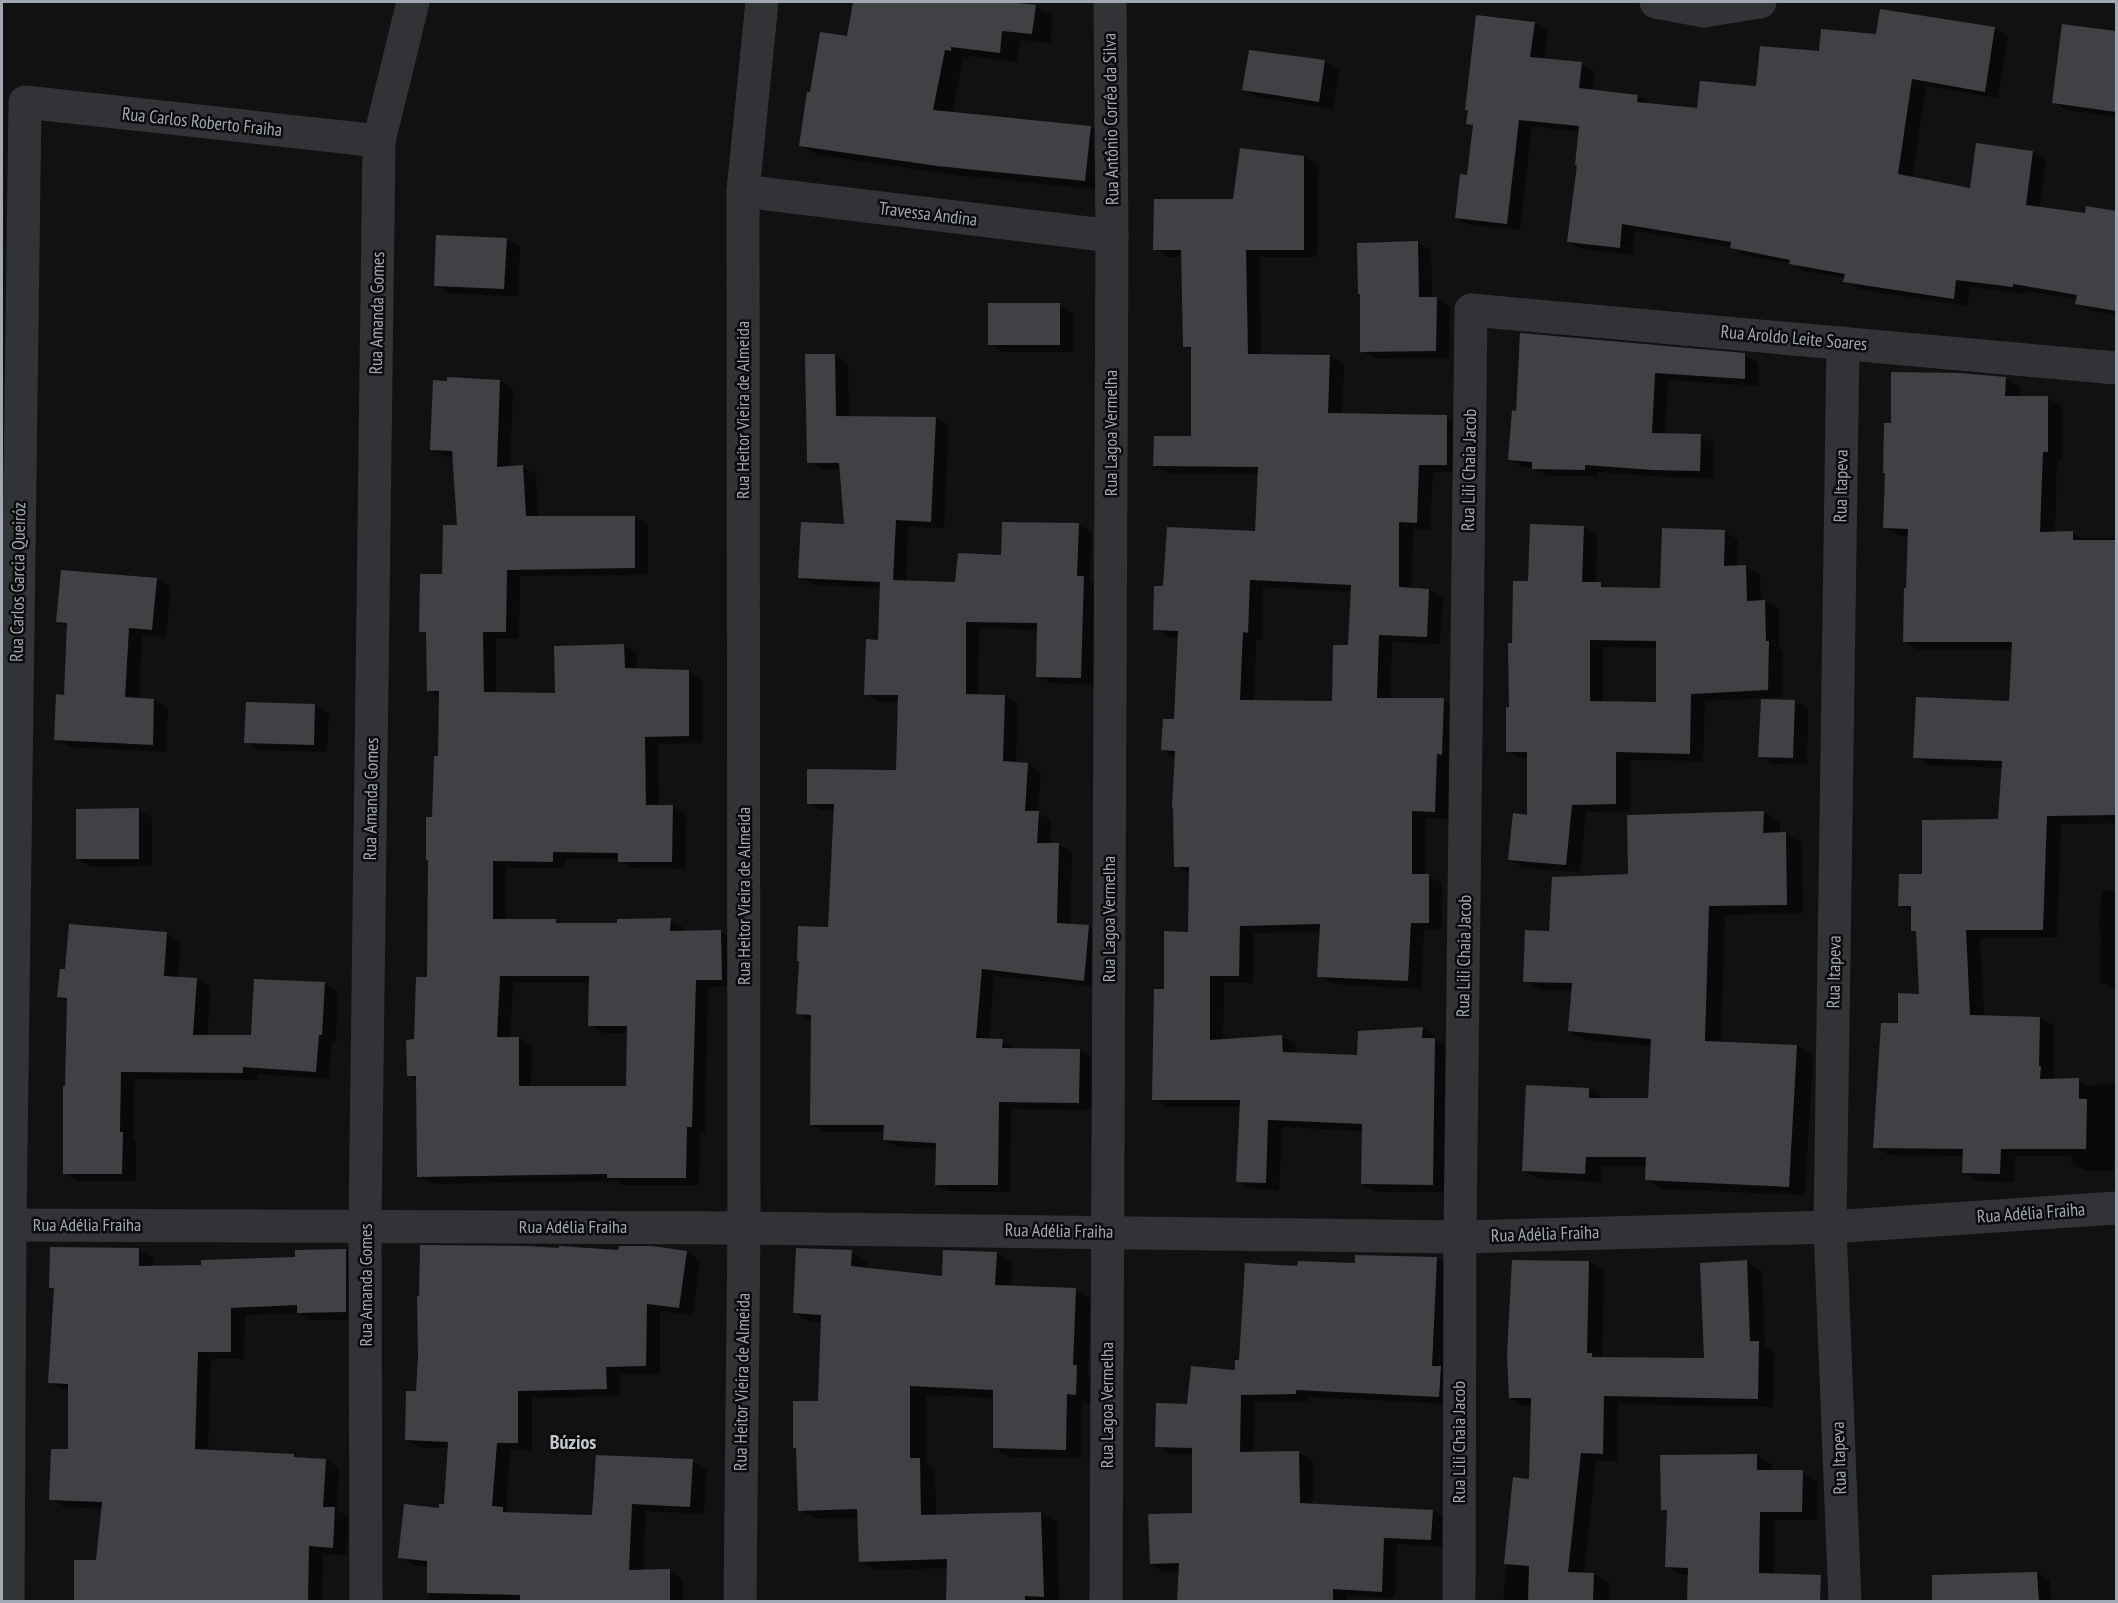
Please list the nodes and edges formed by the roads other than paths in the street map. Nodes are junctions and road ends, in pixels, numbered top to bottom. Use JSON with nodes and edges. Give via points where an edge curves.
{"nodes":[{"id":1,"x":413,"y":2,"type":"edge"},
{"id":2,"x":762,"y":2,"type":"edge"},
{"id":3,"x":1110,"y":2,"type":"edge"},
{"id":4,"x":1656,"y":2,"type":"edge"},
{"id":5,"x":1760,"y":2,"type":"edge"},
{"id":6,"x":1705,"y":6,"type":"edge"},
{"id":7,"x":25,"y":102,"type":"joint"},
{"id":8,"x":379,"y":141,"type":"junction"},
{"id":9,"x":743,"y":191,"type":"junction"},
{"id":10,"x":1112,"y":236,"type":"junction"},
{"id":11,"x":1471,"y":310,"type":"joint"},
{"id":12,"x":1843,"y":343,"type":"junction"},
{"id":13,"x":2116,"y":368,"type":"edge"},
{"id":14,"x":2116,"y":1208,"type":"edge"},
{"id":15,"x":6,"y":1225,"type":"edge"},
{"id":16,"x":365,"y":1226,"type":"junction"},
{"id":17,"x":1830,"y":1227,"type":"junction"},
{"id":18,"x":744,"y":1228,"type":"junction"},
{"id":19,"x":1108,"y":1231,"type":"junction"},
{"id":20,"x":1460,"y":1237,"type":"junction"},
{"id":21,"x":8,"y":1602,"type":"edge"},
{"id":22,"x":366,"y":1602,"type":"edge"},
{"id":23,"x":740,"y":1602,"type":"edge"},
{"id":24,"x":1106,"y":1602,"type":"edge"},
{"id":25,"x":1459,"y":1602,"type":"edge"},
{"id":26,"x":1845,"y":1602,"type":"edge"}],
"edges":[{"from":1,"to":8,"type":"street","name":"Rua Amanda Gomes"},
{"from":2,"to":9,"type":"street","name":"Rua Heitor Vieira de Almeida"},
{"from":3,"to":10,"type":"street","name":"Rua Antônio Corrêa da Silva"},
{"from":4,"to":6,"type":"street"},
{"from":5,"to":6,"type":"street"},
{"from":7,"to":8,"type":"street","name":"Rua Carlos Roberto Fraiha"},
{"from":7,"to":15,"type":"street","name":"Rua Carlos Garcia Queiróz"},
{"from":8,"to":16,"type":"street","name":"Rua Amanda Gomes"},
{"from":9,"to":10,"type":"street","name":"Travessa Andina"},
{"from":9,"to":18,"type":"street","name":"Rua Heitor Vieira de Almeida"},
{"from":10,"to":19,"type":"street","name":"Rua Lagoa Vermelha"},
{"from":11,"to":12,"type":"street","name":"Rua Aroldo Leite Soares"},
{"from":11,"to":20,"type":"street","name":"Rua Lili Chaia Jacob"},
{"from":12,"to":13,"type":"street","name":"Rua Aroldo Leite Soares"},
{"from":12,"to":17,"type":"street","name":"Rua Itapeva"},
{"from":14,"to":17,"type":"street","name":"Rua Adélia Fraiha"},
{"from":15,"to":16,"type":"street","name":"Rua Adélia Fraiha"},
{"from":15,"to":21,"type":"street","name":"Rua Carlos Garcia Queiróz"},
{"from":16,"to":18,"type":"street","name":"Rua Adélia Fraiha"},
{"from":16,"to":22,"type":"street","name":"Rua Amanda Gomes"},
{"from":17,"to":20,"type":"street","name":"Rua Adélia Fraiha"},
{"from":17,"to":26,"type":"street","name":"Rua Itapeva"},
{"from":18,"to":19,"type":"street","name":"Rua Adélia Fraiha"},
{"from":18,"to":23,"type":"street","name":"Rua Heitor Vieira de Almeida"},
{"from":19,"to":20,"type":"street","name":"Rua Adélia Fraiha"},
{"from":19,"to":24,"type":"street","name":"Rua Lagoa Vermelha"},
{"from":20,"to":25,"type":"street","name":"Rua Lili Chaia Jacob"}]}
